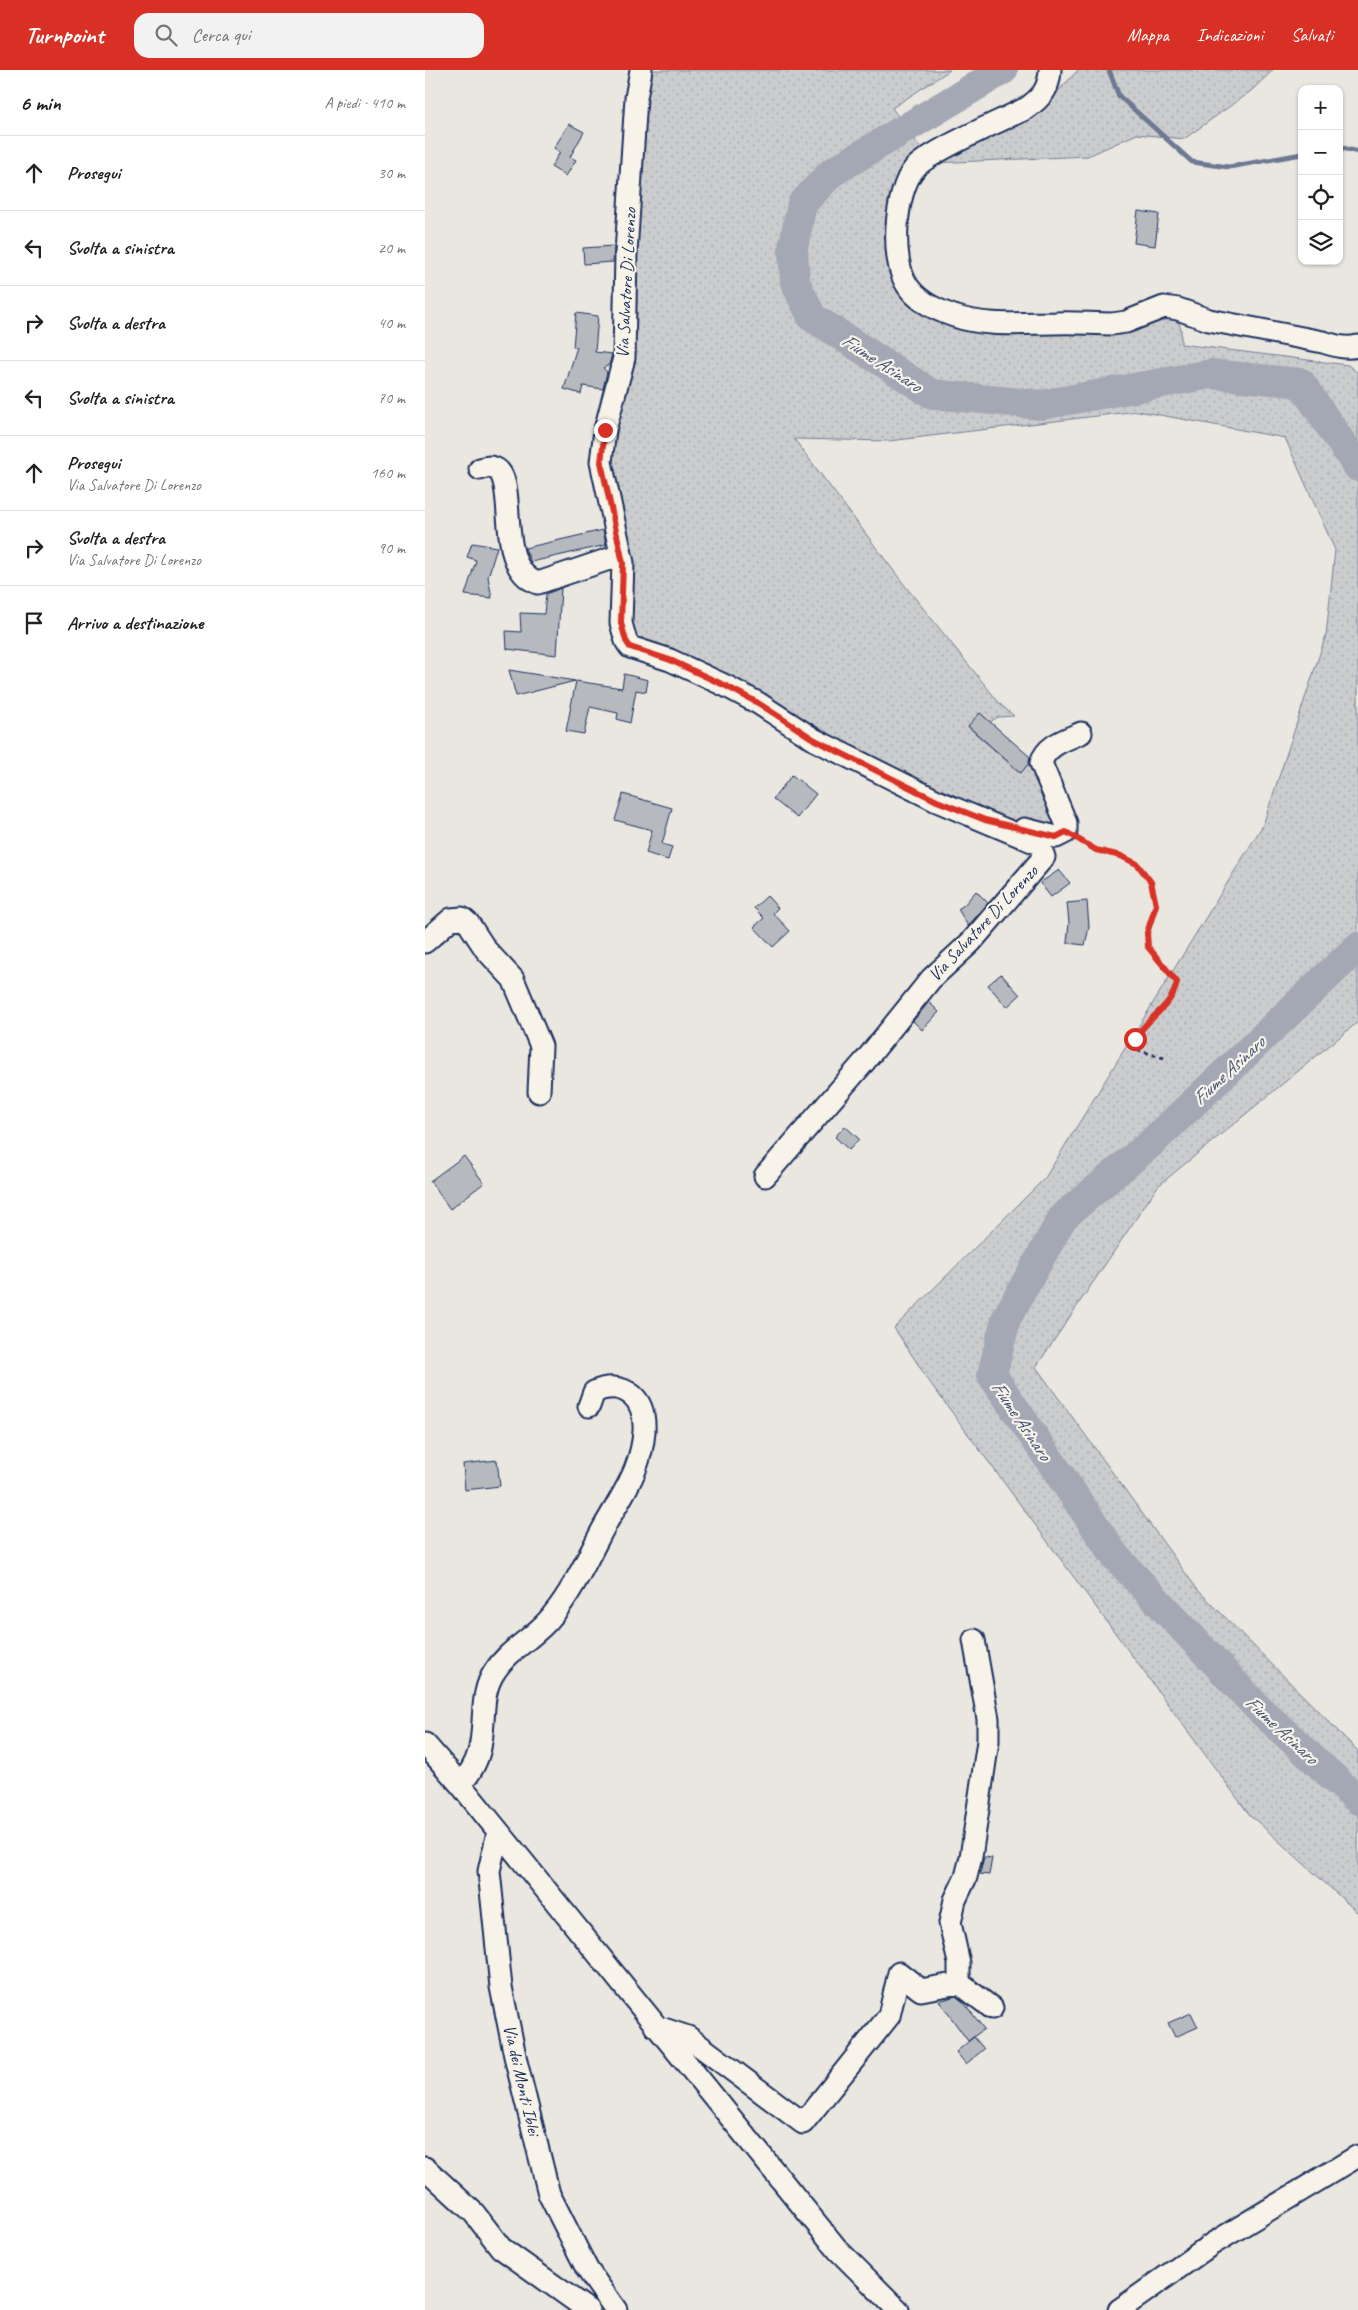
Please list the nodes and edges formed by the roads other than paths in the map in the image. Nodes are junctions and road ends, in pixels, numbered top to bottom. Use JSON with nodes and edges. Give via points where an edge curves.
{"nodes":[{"id":1,"x":641,"y":70,"type":"edge"},
{"id":2,"x":1050,"y":70,"type":"edge"},
{"id":3,"x":1358,"y":346,"type":"edge"},
{"id":4,"x":480,"y":469,"type":"dead end"},
{"id":5,"x":621,"y":555,"type":"junction"},
{"id":6,"x":1081,"y":732,"type":"dead end"},
{"id":7,"x":985,"y":820,"type":"junction"},
{"id":8,"x":425,"y":942,"type":"edge"},
{"id":9,"x":539,"y":1092,"type":"dead end"},
{"id":10,"x":765,"y":1176,"type":"dead end"},
{"id":11,"x":589,"y":1406,"type":"dead end"},
{"id":12,"x":974,"y":1640,"type":"dead end"},
{"id":13,"x":425,"y":1744,"type":"edge"},
{"id":14,"x":460,"y":1784,"type":"junction"},
{"id":15,"x":498,"y":1832,"type":"junction"},
{"id":16,"x":959,"y":1983,"type":"junction"},
{"id":17,"x":992,"y":2008,"type":"dead end"},
{"id":18,"x":655,"y":2026,"type":"junction"},
{"id":19,"x":1358,"y":2156,"type":"edge"},
{"id":20,"x":425,"y":2168,"type":"edge"},
{"id":21,"x":613,"y":2309,"type":"edge"},
{"id":22,"x":588,"y":2310,"type":"edge"},
{"id":23,"x":898,"y":2310,"type":"edge"},
{"id":24,"x":1119,"y":2310,"type":"edge"}],
"edges":[{"from":1,"to":5,"type":"street","name":"Via Salvatore Di Lorenzo","via":[[636,98],[626,253],[624,358],[605,430],[601,462]]},
{"from":2,"to":3,"type":"street","via":[[1049,86],[1040,100],[924,160],[908,179],[899,205],[898,250],[906,284],[918,297],[955,316],[1009,324],[1112,324],[1126,322],[1155,309],[1178,308],[1209,320],[1338,347]]},
{"from":4,"to":5,"type":"street","via":[[496,467],[501,472],[508,502],[510,544],[516,564],[528,580],[538,583]]},
{"from":5,"to":7,"type":"street","name":"Via Salvatore Di Lorenzo","via":[[621,623],[630,647],[670,660],[726,686],[815,740],[937,801]]},
{"from":6,"to":7,"type":"street","via":[[1043,753],[1041,763],[1066,832],[1056,837]]},
{"from":7,"to":10,"type":"street","name":"Via Salvatore Di Lorenzo","via":[[1039,844],[1044,858],[971,942],[931,979]]},
{"from":8,"to":9,"type":"street","via":[[451,919],[462,918],[513,979],[541,1046]]},
{"from":11,"to":14,"type":"street","via":[[594,1392],[605,1387],[626,1390],[637,1399],[644,1415],[643,1440],[635,1470],[569,1592],[551,1618],[506,1657],[493,1673],[486,1693],[483,1736],[475,1767]]},
{"from":12,"to":16,"type":"street","via":[[988,1719],[988,1741],[971,1857],[950,1923],[959,1963]]},
{"from":13,"to":14,"type":"street"},
{"from":14,"to":15,"type":"street"},
{"from":15,"to":18,"type":"street"},
{"from":15,"to":21,"type":"street","name":"Via dei Monti Iblei","via":[[489,1871],[501,1987],[516,2062],[549,2194],[587,2269]]},
{"from":16,"to":17,"type":"street"},
{"from":16,"to":18,"type":"street","via":[[921,1990],[899,1973],[889,2016],[803,2123],[687,2037]]},
{"from":18,"to":23,"type":"street","via":[[838,2250]]},
{"from":19,"to":24,"type":"street","via":[[1211,2244]]},
{"from":20,"to":22,"type":"street","via":[[474,2213],[501,2248]]}]}
